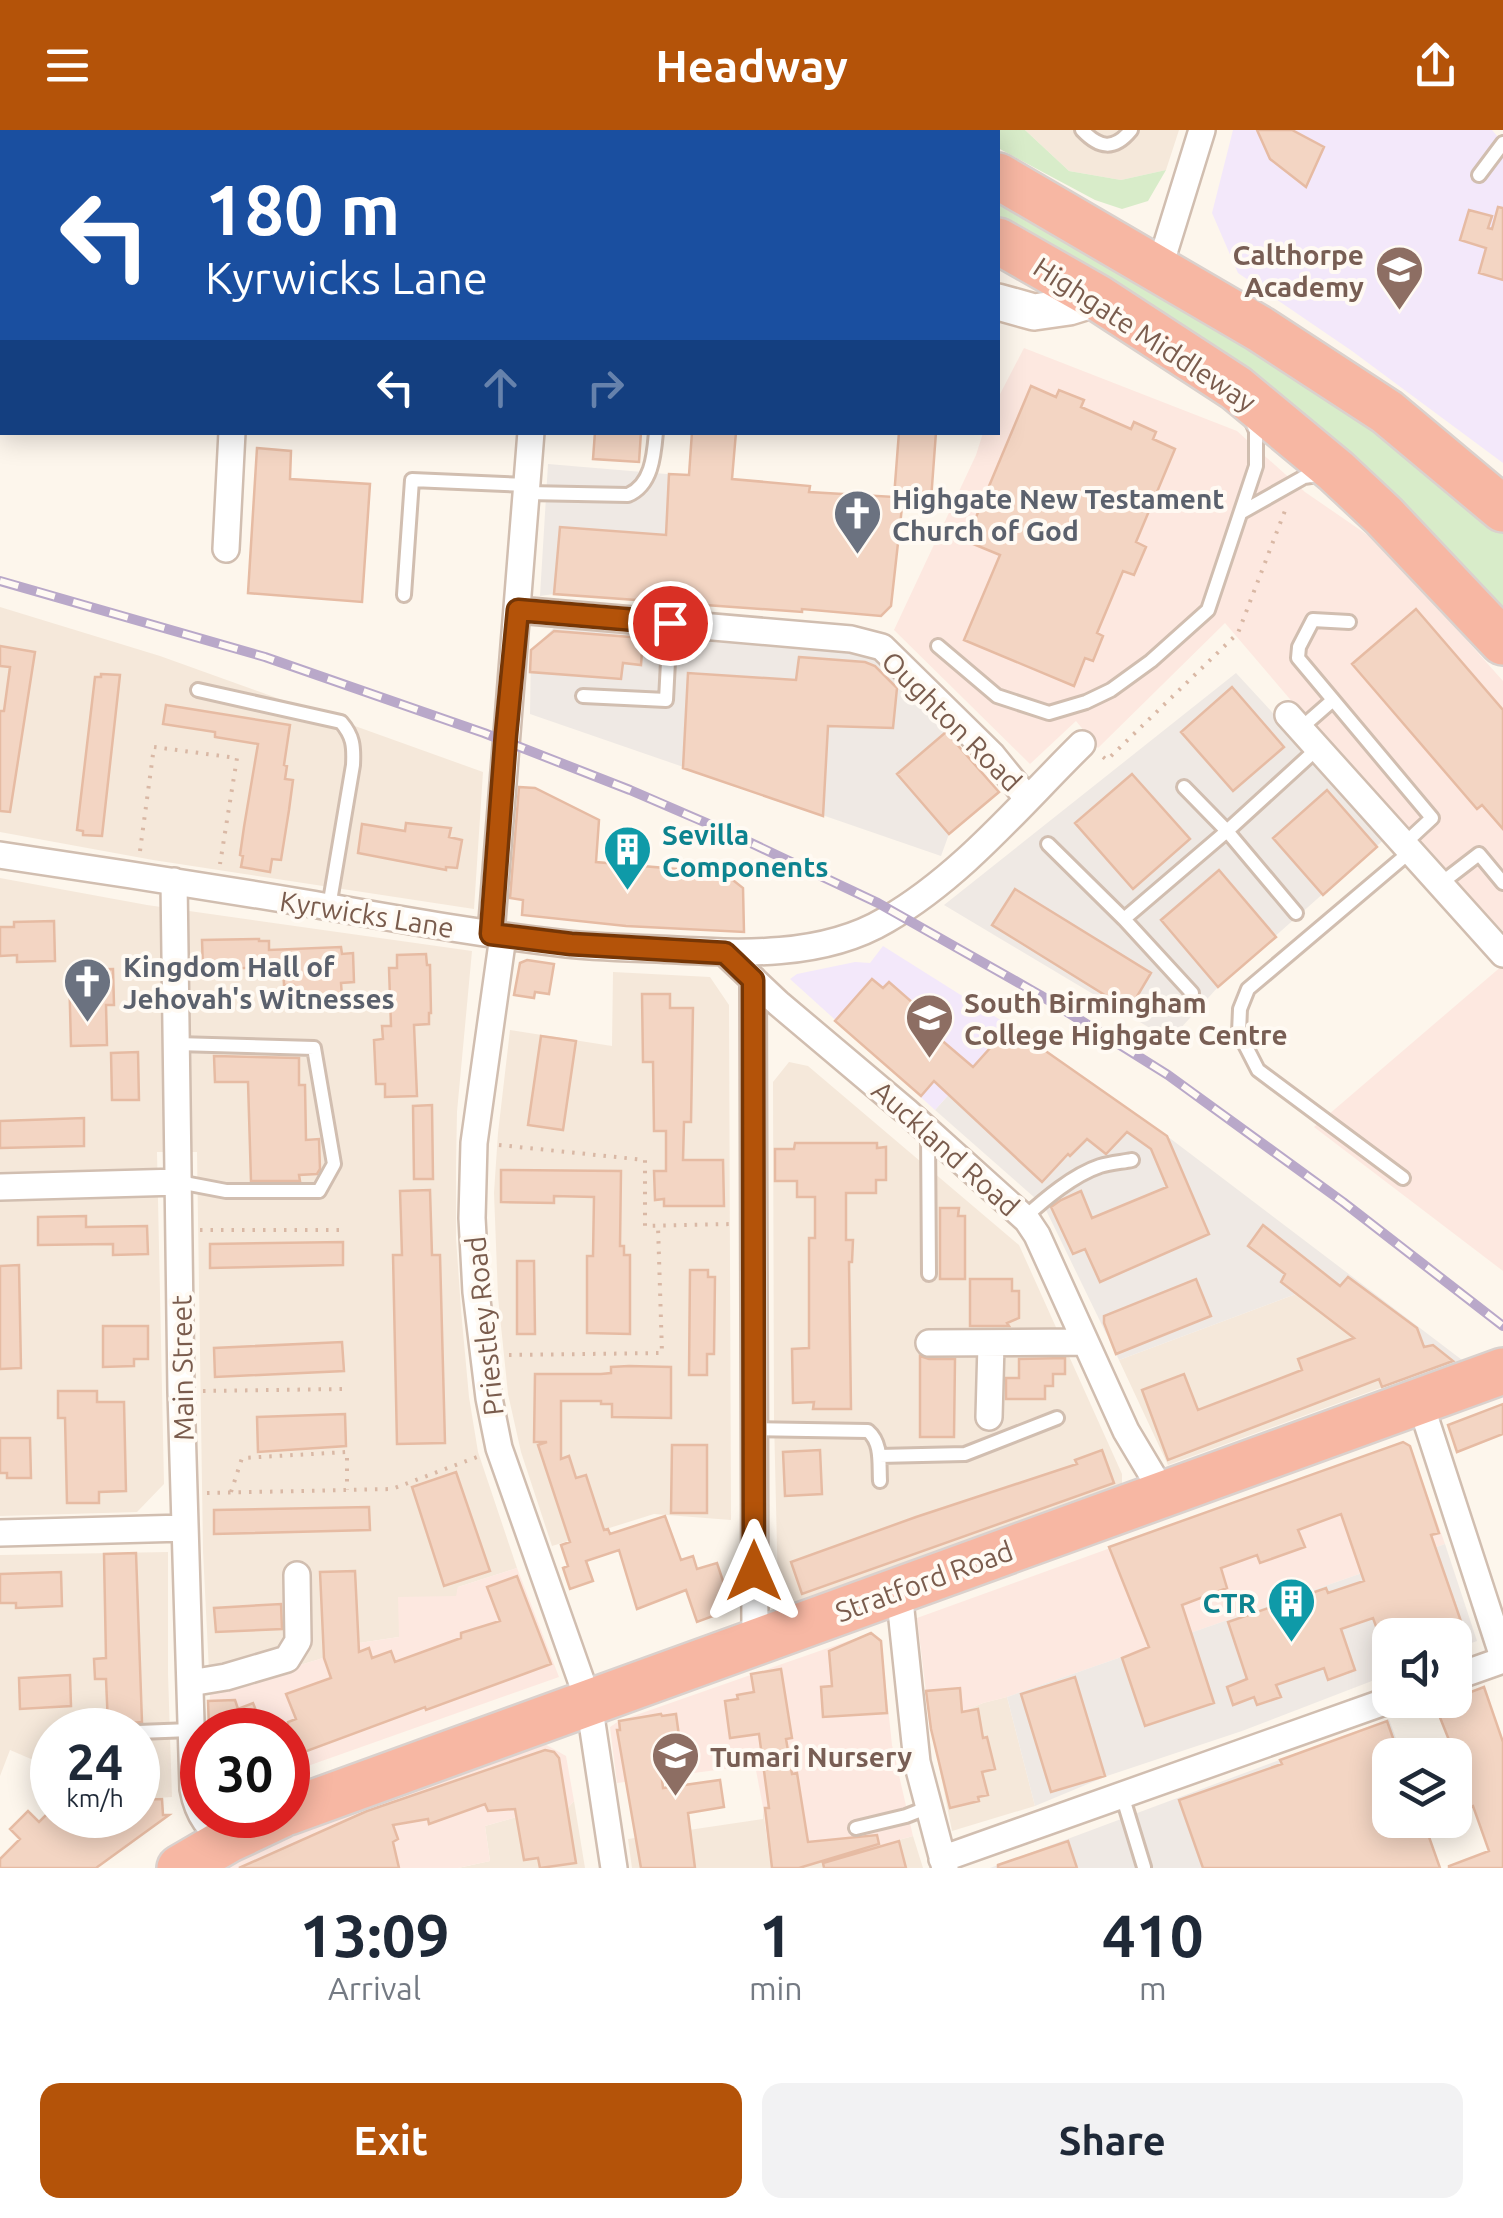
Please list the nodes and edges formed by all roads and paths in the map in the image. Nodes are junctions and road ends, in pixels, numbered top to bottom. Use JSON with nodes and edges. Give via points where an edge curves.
{"nodes":[{"id":1,"x":1082,"y":130,"type":"edge"},
{"id":2,"x":1130,"y":130,"type":"edge"},
{"id":3,"x":1202,"y":130,"type":"edge"},
{"id":4,"x":1503,"y":143,"type":"edge"},
{"id":5,"x":1479,"y":174,"type":"dead end"},
{"id":6,"x":1000,"y":177,"type":"edge"},
{"id":7,"x":1000,"y":242,"type":"edge"},
{"id":8,"x":1159,"y":268,"type":"junction"},
{"id":9,"x":1098,"y":298,"type":"junction"},
{"id":10,"x":1000,"y":303,"type":"edge"},
{"id":11,"x":1236,"y":388,"type":"junction"},
{"id":12,"x":232,"y":435,"type":"edge"},
{"id":13,"x":532,"y":435,"type":"edge"},
{"id":14,"x":656,"y":435,"type":"edge"},
{"id":15,"x":1320,"y":474,"type":"junction"},
{"id":16,"x":527,"y":489,"type":"junction"},
{"id":17,"x":1498,"y":501,"type":"edge"},
{"id":18,"x":1242,"y":512,"type":"junction"},
{"id":19,"x":226,"y":549,"type":"dead end"},
{"id":20,"x":404,"y":596,"type":"dead end"},
{"id":21,"x":518,"y":610,"type":"junction"},
{"id":22,"x":1348,"y":622,"type":"dead end"},
{"id":23,"x":670,"y":623,"type":"junction"},
{"id":24,"x":1503,"y":642,"type":"edge"},
{"id":25,"x":938,"y":646,"type":"dead end"},
{"id":26,"x":198,"y":690,"type":"dead end"},
{"id":27,"x":583,"y":696,"type":"dead end"},
{"id":28,"x":1333,"y":700,"type":"junction"},
{"id":29,"x":1302,"y":730,"type":"junction"},
{"id":30,"x":1082,"y":744,"type":"joint"},
{"id":31,"x":1184,"y":787,"type":"dead end"},
{"id":32,"x":1028,"y":798,"type":"junction"},
{"id":33,"x":1227,"y":831,"type":"junction"},
{"id":34,"x":1048,"y":844,"type":"dead end"},
{"id":35,"x":1407,"y":848,"type":"junction"},
{"id":36,"x":0,"y":855,"type":"edge"},
{"id":37,"x":137,"y":875,"type":"junction"},
{"id":38,"x":174,"y":882,"type":"junction"},
{"id":39,"x":1503,"y":883,"type":"edge"},
{"id":40,"x":1440,"y":884,"type":"junction"},
{"id":41,"x":216,"y":888,"type":"junction"},
{"id":42,"x":328,"y":907,"type":"junction"},
{"id":43,"x":1296,"y":913,"type":"dead end"},
{"id":44,"x":1124,"y":918,"type":"junction"},
{"id":45,"x":497,"y":935,"type":"junction"},
{"id":46,"x":725,"y":953,"type":"junction"},
{"id":47,"x":1503,"y":954,"type":"edge"},
{"id":48,"x":753,"y":980,"type":"junction"},
{"id":49,"x":1192,"y":993,"type":"dead end"},
{"id":50,"x":177,"y":1044,"type":"junction"},
{"id":51,"x":928,"y":1131,"type":"junction"},
{"id":52,"x":474,"y":1143,"type":"junction"},
{"id":53,"x":1132,"y":1160,"type":"dead end"},
{"id":54,"x":1403,"y":1178,"type":"dead end"},
{"id":55,"x":190,"y":1184,"type":"junction"},
{"id":56,"x":0,"y":1187,"type":"edge"},
{"id":57,"x":1024,"y":1218,"type":"junction"},
{"id":58,"x":754,"y":1224,"type":"junction"},
{"id":59,"x":658,"y":1226,"type":"junction"},
{"id":60,"x":179,"y":1230,"type":"junction"},
{"id":61,"x":340,"y":1230,"type":"dead end"},
{"id":62,"x":929,"y":1274,"type":"dead end"},
{"id":63,"x":1085,"y":1342,"type":"junction"},
{"id":64,"x":929,"y":1343,"type":"dead end"},
{"id":65,"x":990,"y":1344,"type":"junction"},
{"id":66,"x":484,"y":1355,"type":"junction"},
{"id":67,"x":1503,"y":1371,"type":"edge"},
{"id":68,"x":343,"y":1389,"type":"dead end"},
{"id":69,"x":181,"y":1392,"type":"junction"},
{"id":70,"x":1420,"y":1402,"type":"junction"},
{"id":71,"x":989,"y":1417,"type":"dead end"},
{"id":72,"x":1057,"y":1418,"type":"dead end"},
{"id":73,"x":754,"y":1430,"type":"junction"},
{"id":74,"x":500,"y":1448,"type":"junction"},
{"id":75,"x":879,"y":1456,"type":"junction"},
{"id":76,"x":880,"y":1481,"type":"dead end"},
{"id":77,"x":347,"y":1490,"type":"junction"},
{"id":78,"x":231,"y":1492,"type":"junction"},
{"id":79,"x":1163,"y":1493,"type":"junction"},
{"id":80,"x":185,"y":1494,"type":"junction"},
{"id":81,"x":185,"y":1528,"type":"junction"},
{"id":82,"x":0,"y":1533,"type":"edge"},
{"id":83,"x":296,"y":1575,"type":"dead end"},
{"id":84,"x":899,"y":1591,"type":"junction"},
{"id":85,"x":754,"y":1642,"type":"junction"},
{"id":86,"x":1503,"y":1658,"type":"edge"},
{"id":87,"x":1472,"y":1670,"type":"edge"},
{"id":88,"x":190,"y":1683,"type":"junction"},
{"id":89,"x":589,"y":1703,"type":"junction"},
{"id":90,"x":1372,"y":1706,"type":"edge"},
{"id":91,"x":191,"y":1708,"type":"edge"},
{"id":92,"x":1122,"y":1795,"type":"junction"},
{"id":93,"x":310,"y":1804,"type":"edge"},
{"id":94,"x":929,"y":1807,"type":"junction"},
{"id":95,"x":856,"y":1828,"type":"dead end"},
{"id":96,"x":224,"y":1838,"type":"edge"},
{"id":97,"x":232,"y":1838,"type":"edge"},
{"id":98,"x":228,"y":1840,"type":"junction"},
{"id":99,"x":944,"y":1864,"type":"edge"},
{"id":100,"x":1144,"y":1867,"type":"edge"},
{"id":101,"x":180,"y":1868,"type":"edge"},
{"id":102,"x":614,"y":1868,"type":"edge"}],
"edges":[{"from":1,"to":2,"type":"lane","via":[[1108,144]]},
{"from":3,"to":8,"type":"street"},
{"from":4,"to":5,"type":"lane"},
{"from":6,"to":8,"type":"highway","name":"Highgate Middleway"},
{"from":7,"to":9,"type":"highway","name":"Highgate Middleway"},
{"from":8,"to":17,"type":"highway","name":"Highgate Middleway","via":[[1387,412]]},
{"from":9,"to":10,"type":"street","via":[[1034,312]]},
{"from":9,"to":11,"type":"highway","name":"Highgate Middleway"},
{"from":11,"to":15,"type":"highway","name":"Highgate Middleway"},
{"from":11,"to":18,"type":"lane","via":[[1256,431],[1256,466]]},
{"from":12,"to":19,"type":"street"},
{"from":13,"to":16,"type":"street","name":"Priestley Road"},
{"from":14,"to":16,"type":"lane","via":[[654,459],[636,492]]},
{"from":15,"to":18,"type":"lane"},
{"from":15,"to":24,"type":"highway","name":"Highgate Middleway","via":[[1384,516]]},
{"from":15,"to":30,"type":"path","via":[[1284,512],[1238,633],[1107,760]]},
{"from":16,"to":20,"type":"lane","via":[[412,480]]},
{"from":16,"to":21,"type":"street","name":"Priestley Road"},
{"from":18,"to":25,"type":"lane","via":[[1208,610],[1151,661],[1086,702],[1048,714],[998,696]]},
{"from":21,"to":23,"type":"street","name":"Oughton Road"},
{"from":21,"to":45,"type":"street","name":"Priestley Road"},
{"from":22,"to":28,"type":"lane","via":[[1314,620],[1297,654]]},
{"from":23,"to":27,"type":"lane","via":[[666,700]]},
{"from":23,"to":32,"type":"street","name":"Oughton Road","via":[[882,647]]},
{"from":26,"to":42,"type":"lane","via":[[340,722],[350,733],[353,765]]},
{"from":28,"to":29,"type":"lane"},
{"from":28,"to":35,"type":"lane","via":[[1432,818]]},
{"from":29,"to":33,"type":"lane"},
{"from":29,"to":35,"type":"street"},
{"from":30,"to":32,"type":"street","name":"Kyrwicks Lane"},
{"from":31,"to":33,"type":"lane"},
{"from":32,"to":46,"type":"street","name":"Kyrwicks Lane","via":[[953,874],[884,922],[804,948]]},
{"from":33,"to":43,"type":"lane"},
{"from":33,"to":44,"type":"lane"},
{"from":34,"to":44,"type":"lane"},
{"from":35,"to":40,"type":"street"},
{"from":35,"to":54,"type":"lane","via":[[1248,988],[1239,1033],[1258,1070]]},
{"from":36,"to":37,"type":"street","name":"Kyrwicks Lane"},
{"from":37,"to":38,"type":"street","name":"Kyrwicks Lane"},
{"from":37,"to":41,"type":"path","via":[[154,747],[237,758]]},
{"from":38,"to":41,"type":"street","name":"Kyrwicks Lane"},
{"from":38,"to":50,"type":"street","name":"Main Street"},
{"from":39,"to":40,"type":"lane","via":[[1479,854]]},
{"from":40,"to":47,"type":"street"},
{"from":41,"to":42,"type":"street","name":"Kyrwicks Lane"},
{"from":42,"to":45,"type":"street","name":"Kyrwicks Lane"},
{"from":44,"to":49,"type":"lane"},
{"from":45,"to":46,"type":"street","name":"Kyrwicks Lane"},
{"from":45,"to":52,"type":"street","name":"Priestley Road"},
{"from":46,"to":48,"type":"street","name":"Auckland Road"},
{"from":48,"to":51,"type":"street","name":"Auckland Road"},
{"from":48,"to":58,"type":"street"},
{"from":50,"to":55,"type":"street","name":"Main Street"},
{"from":50,"to":55,"type":"lane","via":[[314,1048],[334,1164],[319,1191],[226,1191]]},
{"from":51,"to":57,"type":"street","name":"Auckland Road"},
{"from":51,"to":62,"type":"lane"},
{"from":52,"to":59,"type":"path","via":[[645,1160],[645,1226]]},
{"from":52,"to":66,"type":"street","name":"Priestley Road","via":[[472,1218]]},
{"from":53,"to":57,"type":"lane","via":[[1092,1170]]},
{"from":55,"to":56,"type":"street"},
{"from":55,"to":60,"type":"street","name":"Main Street"},
{"from":57,"to":63,"type":"street","name":"Auckland Road","via":[[1038,1235]]},
{"from":58,"to":59,"type":"path"},
{"from":58,"to":73,"type":"street"},
{"from":59,"to":66,"type":"path","via":[[662,1353]]},
{"from":60,"to":61,"type":"path"},
{"from":60,"to":69,"type":"street","name":"Main Street"},
{"from":63,"to":65,"type":"street"},
{"from":63,"to":79,"type":"street","name":"Auckland Road"},
{"from":64,"to":65,"type":"street"},
{"from":65,"to":71,"type":"street"},
{"from":66,"to":74,"type":"street","name":"Priestley Road"},
{"from":67,"to":70,"type":"highway","name":"Stratford Road"},
{"from":68,"to":69,"type":"path"},
{"from":69,"to":80,"type":"street","name":"Main Street"},
{"from":70,"to":79,"type":"highway","name":"Stratford Road"},
{"from":70,"to":86,"type":"street"},
{"from":72,"to":75,"type":"lane","via":[[965,1454]]},
{"from":73,"to":75,"type":"lane","via":[[868,1431]]},
{"from":73,"to":85,"type":"street"},
{"from":74,"to":77,"type":"path","via":[[392,1488]]},
{"from":74,"to":89,"type":"street","name":"Priestley Road"},
{"from":75,"to":76,"type":"lane"},
{"from":77,"to":78,"type":"path"},
{"from":77,"to":78,"type":"path","via":[[347,1452],[242,1458]]},
{"from":78,"to":80,"type":"path"},
{"from":79,"to":84,"type":"highway","name":"Stratford Road"},
{"from":80,"to":81,"type":"street","name":"Main Street"},
{"from":81,"to":82,"type":"street"},
{"from":81,"to":88,"type":"street","name":"Main Street"},
{"from":83,"to":88,"type":"street","via":[[298,1641],[287,1659]]},
{"from":84,"to":85,"type":"highway","name":"Stratford Road"},
{"from":84,"to":94,"type":"street","via":[[917,1762]]},
{"from":85,"to":89,"type":"highway","name":"Stratford Road"},
{"from":86,"to":87,"type":"street"},
{"from":88,"to":91,"type":"street","name":"Main Street"},
{"from":89,"to":93,"type":"highway","name":"Stratford Road"},
{"from":89,"to":102,"type":"street","name":"Priestley Road"},
{"from":90,"to":92,"type":"street"},
{"from":92,"to":99,"type":"street"},
{"from":92,"to":100,"type":"lane"},
{"from":94,"to":95,"type":"lane"},
{"from":94,"to":99,"type":"street"},
{"from":96,"to":98,"type":"street","name":"Main Street"},
{"from":97,"to":98,"type":"highway","name":"Stratford Road"},
{"from":98,"to":101,"type":"highway","name":"Stratford Road"}]}
